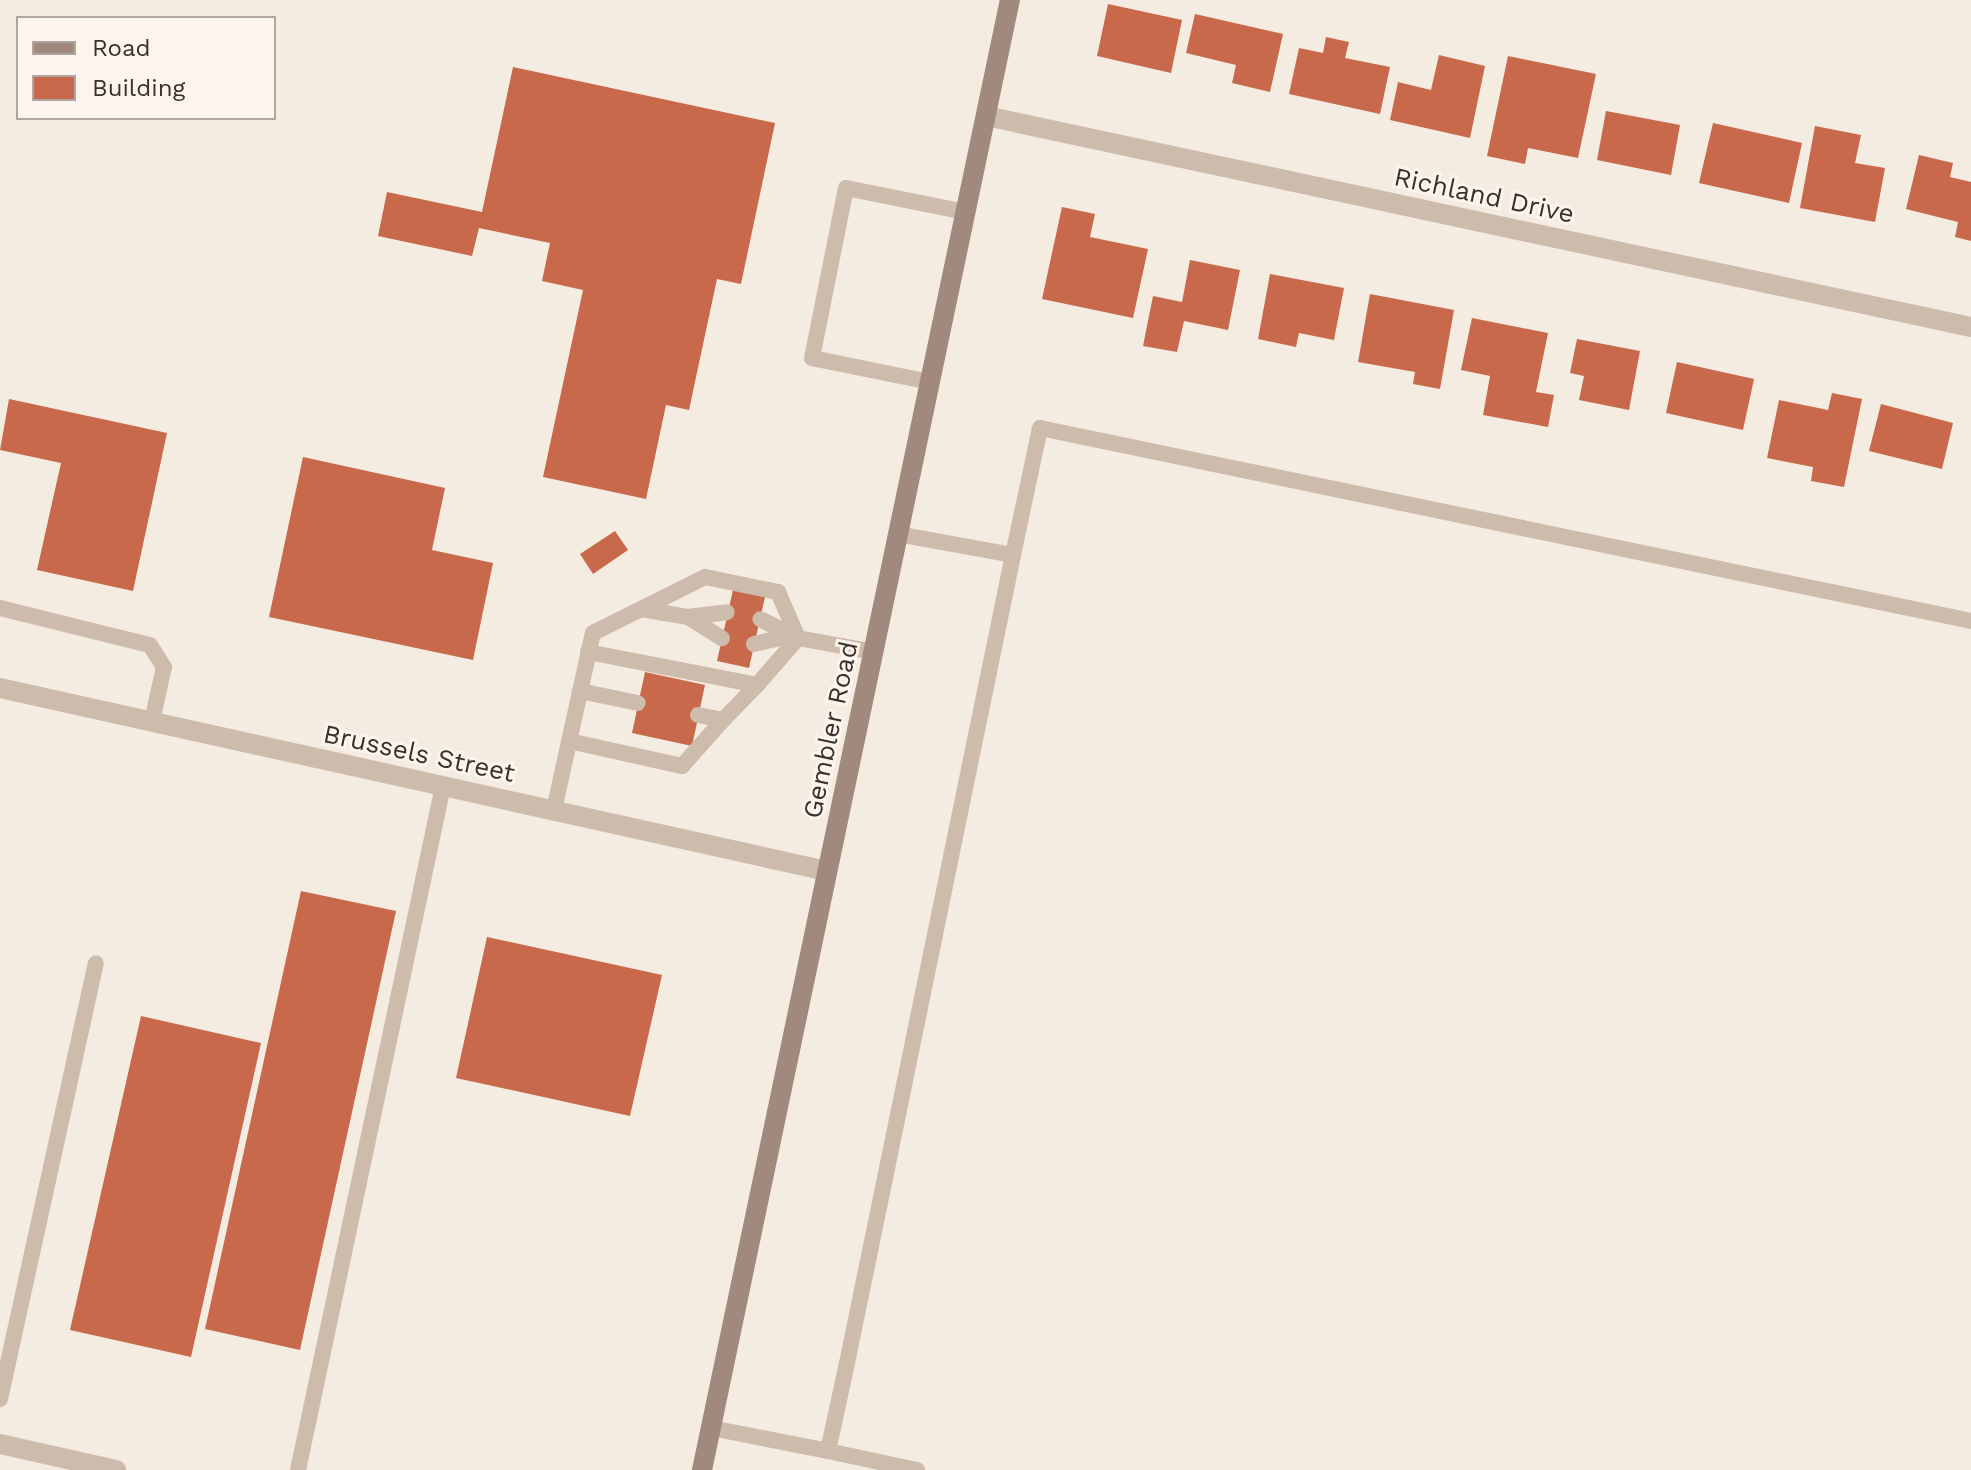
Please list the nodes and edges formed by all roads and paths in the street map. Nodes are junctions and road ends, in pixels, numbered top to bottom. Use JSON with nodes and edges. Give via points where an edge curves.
{"nodes":[{"id":1,"x":1010,"y":0,"type":"edge"},
{"id":2,"x":986,"y":116,"type":"junction"},
{"id":3,"x":965,"y":212,"type":"junction"},
{"id":4,"x":1971,"y":327,"type":"edge"},
{"id":5,"x":930,"y":382,"type":"junction"},
{"id":6,"x":898,"y":534,"type":"junction"},
{"id":7,"x":1013,"y":555,"type":"junction"},
{"id":8,"x":0,"y":608,"type":"edge"},
{"id":9,"x":641,"y":609,"type":"junction"},
{"id":10,"x":727,"y":612,"type":"dead end"},
{"id":11,"x":688,"y":617,"type":"junction"},
{"id":12,"x":760,"y":619,"type":"dead end"},
{"id":13,"x":1971,"y":621,"type":"edge"},
{"id":14,"x":793,"y":637,"type":"junction"},
{"id":15,"x":722,"y":638,"type":"dead end"},
{"id":16,"x":754,"y":644,"type":"dead end"},
{"id":17,"x":588,"y":652,"type":"junction"},
{"id":18,"x":874,"y":652,"type":"junction"},
{"id":19,"x":757,"y":685,"type":"junction"},
{"id":20,"x":0,"y":688,"type":"edge"},
{"id":21,"x":580,"y":691,"type":"junction"},
{"id":22,"x":638,"y":703,"type":"dead end"},
{"id":23,"x":698,"y":715,"type":"dead end"},
{"id":24,"x":723,"y":720,"type":"junction"},
{"id":25,"x":152,"y":721,"type":"junction"},
{"id":26,"x":569,"y":741,"type":"junction"},
{"id":27,"x":443,"y":786,"type":"junction"},
{"id":28,"x":554,"y":810,"type":"junction"},
{"id":29,"x":827,"y":871,"type":"junction"},
{"id":30,"x":96,"y":963,"type":"dead end"},
{"id":31,"x":0,"y":1399,"type":"edge"},
{"id":32,"x":711,"y":1428,"type":"junction"},
{"id":33,"x":0,"y":1444,"type":"edge"},
{"id":34,"x":828,"y":1451,"type":"junction"},
{"id":35,"x":116,"y":1470,"type":"edge"},
{"id":36,"x":298,"y":1470,"type":"edge"},
{"id":37,"x":702,"y":1470,"type":"edge"},
{"id":38,"x":917,"y":1470,"type":"edge"}],
"edges":[{"from":1,"to":2,"type":"main road","name":"Gembler Road"},
{"from":2,"to":3,"type":"main road","name":"Gembler Road"},
{"from":2,"to":4,"type":"street","name":"Richland Drive"},
{"from":3,"to":5,"type":"main road","name":"Gembler Road"},
{"from":3,"to":5,"type":"lane","via":[[846,188],[812,358]]},
{"from":5,"to":6,"type":"main road","name":"Gembler Road"},
{"from":6,"to":7,"type":"lane"},
{"from":6,"to":18,"type":"main road","name":"Gembler Road"},
{"from":7,"to":13,"type":"lane","via":[[1040,428]]},
{"from":7,"to":34,"type":"lane"},
{"from":8,"to":25,"type":"lane","via":[[150,645],[164,667]]},
{"from":9,"to":11,"type":"lane"},
{"from":9,"to":14,"type":"lane","via":[[705,577],[778,592]]},
{"from":9,"to":17,"type":"lane","via":[[593,633]]},
{"from":10,"to":11,"type":"lane"},
{"from":11,"to":15,"type":"lane"},
{"from":12,"to":14,"type":"lane"},
{"from":14,"to":16,"type":"lane"},
{"from":14,"to":18,"type":"lane"},
{"from":14,"to":19,"type":"lane"},
{"from":17,"to":19,"type":"lane"},
{"from":17,"to":21,"type":"lane"},
{"from":18,"to":29,"type":"main road","name":"Gembler Road"},
{"from":19,"to":24,"type":"lane"},
{"from":20,"to":25,"type":"street","name":"Brussels Street"},
{"from":21,"to":22,"type":"lane"},
{"from":21,"to":26,"type":"lane"},
{"from":23,"to":24,"type":"lane"},
{"from":24,"to":26,"type":"lane","via":[[682,766]]},
{"from":25,"to":27,"type":"street","name":"Brussels Street"},
{"from":26,"to":28,"type":"lane"},
{"from":27,"to":28,"type":"street","name":"Brussels Street"},
{"from":27,"to":36,"type":"lane"},
{"from":28,"to":29,"type":"street","name":"Brussels Street"},
{"from":29,"to":32,"type":"main road","name":"Gembler Road"},
{"from":30,"to":31,"type":"lane"},
{"from":32,"to":34,"type":"lane"},
{"from":32,"to":37,"type":"main road","name":"Gembler Road"},
{"from":33,"to":35,"type":"street"},
{"from":34,"to":38,"type":"lane"}]}
